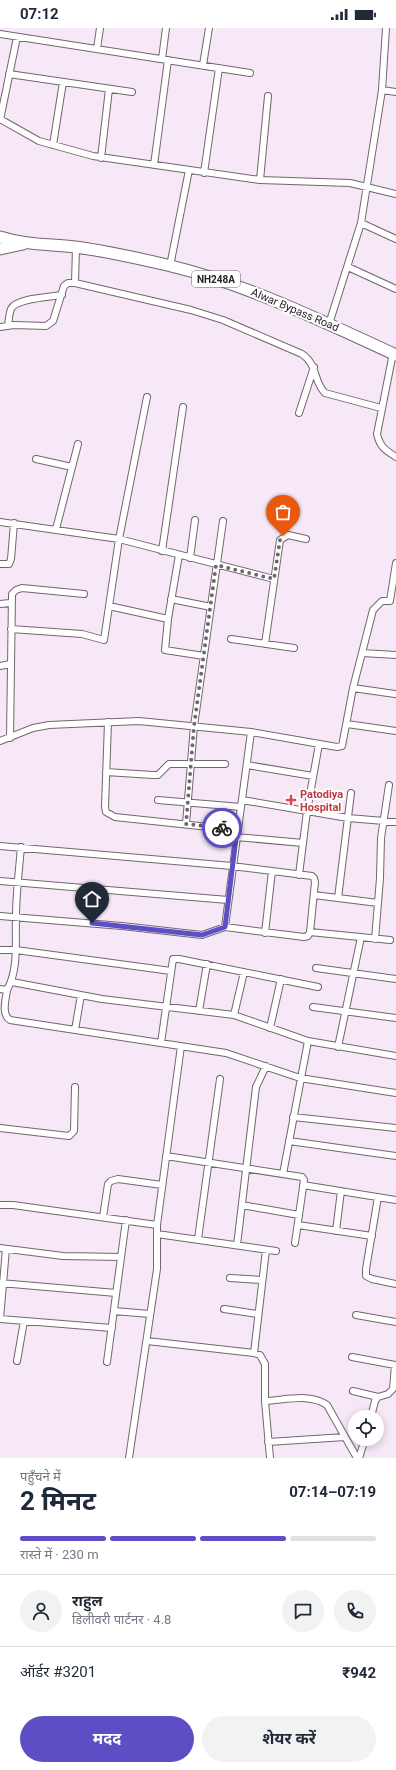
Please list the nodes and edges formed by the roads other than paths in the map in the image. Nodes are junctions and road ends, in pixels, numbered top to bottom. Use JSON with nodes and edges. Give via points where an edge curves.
{"nodes":[{"id":1,"x":100,"y":28,"type":"edge"},
{"id":2,"x":166,"y":28,"type":"edge"},
{"id":3,"x":209,"y":28,"type":"edge"},
{"id":4,"x":386,"y":28,"type":"edge"},
{"id":5,"x":0,"y":34,"type":"edge"},
{"id":6,"x":16,"y":36,"type":"junction"},
{"id":7,"x":97,"y":49,"type":"junction"},
{"id":8,"x":165,"y":60,"type":"junction"},
{"id":9,"x":203,"y":66,"type":"junction"},
{"id":10,"x":219,"y":68,"type":"junction"},
{"id":11,"x":250,"y":73,"type":"dead end"},
{"id":12,"x":9,"y":74,"type":"junction"},
{"id":13,"x":63,"y":82,"type":"junction"},
{"id":14,"x":109,"y":89,"type":"junction"},
{"id":15,"x":382,"y":90,"type":"junction"},
{"id":16,"x":132,"y":92,"type":"dead end"},
{"id":17,"x":396,"y":92,"type":"edge"},
{"id":18,"x":268,"y":96,"type":"dead end"},
{"id":19,"x":0,"y":119,"type":"edge"},
{"id":20,"x":53,"y":145,"type":"junction"},
{"id":21,"x":101,"y":158,"type":"junction"},
{"id":22,"x":154,"y":165,"type":"junction"},
{"id":23,"x":189,"y":170,"type":"junction"},
{"id":24,"x":204,"y":173,"type":"junction"},
{"id":25,"x":260,"y":180,"type":"junction"},
{"id":26,"x":367,"y":187,"type":"junction"},
{"id":27,"x":396,"y":194,"type":"edge"},
{"id":28,"x":361,"y":223,"type":"junction"},
{"id":29,"x":0,"y":237,"type":"edge"},
{"id":30,"x":396,"y":239,"type":"edge"},
{"id":31,"x":26,"y":244,"type":"junction"},
{"id":32,"x":76,"y":247,"type":"junction"},
{"id":33,"x":0,"y":249,"type":"edge"},
{"id":34,"x":170,"y":266,"type":"junction"},
{"id":35,"x":348,"y":267,"type":"junction"},
{"id":36,"x":75,"y":283,"type":"junction"},
{"id":37,"x":396,"y":289,"type":"edge"},
{"id":38,"x":62,"y":295,"type":"junction"},
{"id":39,"x":330,"y":324,"type":"junction"},
{"id":40,"x":8,"y":325,"type":"junction"},
{"id":41,"x":0,"y":327,"type":"edge"},
{"id":42,"x":394,"y":354,"type":"edge"},
{"id":43,"x":314,"y":367,"type":"junction"},
{"id":44,"x":147,"y":397,"type":"dead end"},
{"id":45,"x":183,"y":407,"type":"dead end"},
{"id":46,"x":381,"y":408,"type":"junction"},
{"id":47,"x":299,"y":413,"type":"dead end"},
{"id":48,"x":78,"y":444,"type":"dead end"},
{"id":49,"x":396,"y":457,"type":"edge"},
{"id":50,"x":36,"y":459,"type":"dead end"},
{"id":51,"x":72,"y":467,"type":"junction"},
{"id":52,"x":195,"y":520,"type":"dead end"},
{"id":53,"x":223,"y":521,"type":"dead end"},
{"id":54,"x":0,"y":522,"type":"edge"},
{"id":55,"x":14,"y":523,"type":"junction"},
{"id":56,"x":56,"y":529,"type":"junction"},
{"id":57,"x":119,"y":539,"type":"junction"},
{"id":58,"x":306,"y":539,"type":"dead end"},
{"id":59,"x":162,"y":551,"type":"junction"},
{"id":60,"x":179,"y":555,"type":"junction"},
{"id":61,"x":190,"y":558,"type":"junction"},
{"id":62,"x":396,"y":563,"type":"edge"},
{"id":63,"x":0,"y":564,"type":"edge"},
{"id":64,"x":216,"y":565,"type":"junction"},
{"id":65,"x":274,"y":579,"type":"junction"},
{"id":66,"x":84,"y":594,"type":"dead end"},
{"id":67,"x":171,"y":599,"type":"junction"},
{"id":68,"x":393,"y":601,"type":"edge"},
{"id":69,"x":0,"y":604,"type":"edge"},
{"id":70,"x":10,"y":604,"type":"junction"},
{"id":71,"x":109,"y":606,"type":"junction"},
{"id":72,"x":210,"y":607,"type":"junction"},
{"id":73,"x":168,"y":619,"type":"junction"},
{"id":74,"x":11,"y":629,"type":"junction"},
{"id":75,"x":231,"y":640,"type":"dead end"},
{"id":76,"x":265,"y":644,"type":"junction"},
{"id":77,"x":294,"y":648,"type":"dead end"},
{"id":78,"x":362,"y":653,"type":"junction"},
{"id":79,"x":396,"y":655,"type":"edge"},
{"id":80,"x":204,"y":656,"type":"junction"},
{"id":81,"x":10,"y":664,"type":"junction"},
{"id":82,"x":0,"y":666,"type":"edge"},
{"id":83,"x":353,"y":688,"type":"junction"},
{"id":84,"x":395,"y":694,"type":"dead end"},
{"id":85,"x":108,"y":722,"type":"junction"},
{"id":86,"x":347,"y":724,"type":"junction"},
{"id":87,"x":194,"y":726,"type":"junction"},
{"id":88,"x":396,"y":731,"type":"edge"},
{"id":89,"x":251,"y":732,"type":"junction"},
{"id":90,"x":10,"y":738,"type":"junction"},
{"id":91,"x":0,"y":741,"type":"edge"},
{"id":92,"x":319,"y":744,"type":"junction"},
{"id":93,"x":192,"y":763,"type":"junction"},
{"id":94,"x":225,"y":764,"type":"dead end"},
{"id":95,"x":247,"y":765,"type":"junction"},
{"id":96,"x":106,"y":772,"type":"junction"},
{"id":97,"x":313,"y":776,"type":"junction"},
{"id":98,"x":389,"y":785,"type":"dead end"},
{"id":99,"x":351,"y":792,"type":"dead end"},
{"id":100,"x":158,"y":800,"type":"dead end"},
{"id":101,"x":188,"y":802,"type":"junction"},
{"id":102,"x":241,"y":804,"type":"junction"},
{"id":103,"x":306,"y":811,"type":"junction"},
{"id":104,"x":348,"y":818,"type":"junction"},
{"id":105,"x":384,"y":821,"type":"junction"},
{"id":106,"x":396,"y":822,"type":"edge"},
{"id":107,"x":186,"y":824,"type":"junction"},
{"id":108,"x":237,"y":833,"type":"junction"},
{"id":109,"x":303,"y":843,"type":"junction"},
{"id":110,"x":0,"y":846,"type":"edge"},
{"id":111,"x":21,"y":847,"type":"junction"},
{"id":112,"x":232,"y":866,"type":"junction"},
{"id":113,"x":272,"y":871,"type":"junction"},
{"id":114,"x":299,"y":875,"type":"junction"},
{"id":115,"x":0,"y":881,"type":"edge"},
{"id":116,"x":17,"y":883,"type":"junction"},
{"id":117,"x":314,"y":895,"type":"junction"},
{"id":118,"x":338,"y":898,"type":"junction"},
{"id":119,"x":228,"y":900,"type":"junction"},
{"id":120,"x":378,"y":903,"type":"junction"},
{"id":121,"x":0,"y":916,"type":"edge"},
{"id":122,"x":16,"y":918,"type":"junction"},
{"id":123,"x":225,"y":927,"type":"junction"},
{"id":124,"x":310,"y":932,"type":"junction"},
{"id":125,"x":265,"y":933,"type":"junction"},
{"id":126,"x":361,"y":937,"type":"junction"},
{"id":127,"x":375,"y":939,"type":"junction"},
{"id":128,"x":390,"y":940,"type":"dead end"},
{"id":129,"x":0,"y":950,"type":"edge"},
{"id":130,"x":16,"y":950,"type":"junction"},
{"id":131,"x":207,"y":964,"type":"junction"},
{"id":132,"x":316,"y":968,"type":"dead end"},
{"id":133,"x":171,"y":971,"type":"junction"},
{"id":134,"x":244,"y":972,"type":"junction"},
{"id":135,"x":354,"y":972,"type":"junction"},
{"id":136,"x":281,"y":979,"type":"junction"},
{"id":137,"x":396,"y":979,"type":"edge"},
{"id":138,"x":12,"y":982,"type":"junction"},
{"id":139,"x":318,"y":986,"type":"dead end"},
{"id":140,"x":0,"y":989,"type":"edge"},
{"id":141,"x":7,"y":990,"type":"junction"},
{"id":142,"x":81,"y":995,"type":"junction"},
{"id":143,"x":166,"y":1006,"type":"junction"},
{"id":144,"x":313,"y":1007,"type":"dead end"},
{"id":145,"x":199,"y":1010,"type":"junction"},
{"id":146,"x":346,"y":1010,"type":"junction"},
{"id":147,"x":234,"y":1015,"type":"junction"},
{"id":148,"x":396,"y":1018,"type":"edge"},
{"id":149,"x":270,"y":1028,"type":"junction"},
{"id":150,"x":75,"y":1030,"type":"junction"},
{"id":151,"x":308,"y":1041,"type":"junction"},
{"id":152,"x":160,"y":1043,"type":"junction"},
{"id":153,"x":181,"y":1046,"type":"junction"},
{"id":154,"x":338,"y":1047,"type":"junction"},
{"id":155,"x":396,"y":1056,"type":"edge"},
{"id":156,"x":266,"y":1066,"type":"junction"},
{"id":157,"x":300,"y":1078,"type":"junction"},
{"id":158,"x":220,"y":1079,"type":"dead end"},
{"id":159,"x":75,"y":1087,"type":"dead end"},
{"id":160,"x":396,"y":1093,"type":"edge"},
{"id":161,"x":293,"y":1117,"type":"junction"},
{"id":162,"x":0,"y":1128,"type":"edge"},
{"id":163,"x":396,"y":1128,"type":"edge"},
{"id":164,"x":289,"y":1141,"type":"junction"},
{"id":165,"x":166,"y":1156,"type":"junction"},
{"id":166,"x":396,"y":1156,"type":"edge"},
{"id":167,"x":209,"y":1162,"type":"junction"},
{"id":168,"x":246,"y":1168,"type":"junction"},
{"id":169,"x":283,"y":1174,"type":"junction"},
{"id":170,"x":162,"y":1185,"type":"junction"},
{"id":171,"x":304,"y":1186,"type":"junction"},
{"id":172,"x":341,"y":1191,"type":"junction"},
{"id":173,"x":378,"y":1197,"type":"junction"},
{"id":174,"x":396,"y":1200,"type":"edge"},
{"id":175,"x":0,"y":1205,"type":"edge"},
{"id":176,"x":242,"y":1205,"type":"junction"},
{"id":177,"x":299,"y":1215,"type":"junction"},
{"id":178,"x":103,"y":1217,"type":"junction"},
{"id":179,"x":126,"y":1220,"type":"junction"},
{"id":180,"x":157,"y":1225,"type":"junction"},
{"id":181,"x":298,"y":1225,"type":"junction"},
{"id":182,"x":336,"y":1231,"type":"junction"},
{"id":183,"x":157,"y":1234,"type":"junction"},
{"id":184,"x":372,"y":1236,"type":"junction"},
{"id":185,"x":198,"y":1239,"type":"junction"},
{"id":186,"x":295,"y":1243,"type":"dead end"},
{"id":187,"x":237,"y":1245,"type":"junction"},
{"id":188,"x":3,"y":1249,"type":"edge"},
{"id":189,"x":266,"y":1250,"type":"junction"},
{"id":190,"x":276,"y":1251,"type":"dead end"},
{"id":191,"x":121,"y":1257,"type":"junction"},
{"id":192,"x":230,"y":1278,"type":"dead end"},
{"id":193,"x":262,"y":1280,"type":"junction"},
{"id":194,"x":2,"y":1283,"type":"edge"},
{"id":195,"x":396,"y":1284,"type":"edge"},
{"id":196,"x":116,"y":1293,"type":"junction"},
{"id":197,"x":224,"y":1309,"type":"dead end"},
{"id":198,"x":114,"y":1311,"type":"junction"},
{"id":199,"x":150,"y":1314,"type":"junction"},
{"id":200,"x":258,"y":1314,"type":"junction"},
{"id":201,"x":356,"y":1315,"type":"dead end"},
{"id":202,"x":0,"y":1319,"type":"edge"},
{"id":203,"x":24,"y":1321,"type":"junction"},
{"id":204,"x":396,"y":1322,"type":"edge"},
{"id":205,"x":112,"y":1328,"type":"junction"},
{"id":206,"x":147,"y":1341,"type":"junction"},
{"id":207,"x":254,"y":1353,"type":"junction"},
{"id":208,"x":352,"y":1357,"type":"dead end"},
{"id":209,"x":18,"y":1361,"type":"dead end"},
{"id":210,"x":107,"y":1362,"type":"dead end"},
{"id":211,"x":395,"y":1365,"type":"edge"},
{"id":212,"x":353,"y":1391,"type":"dead end"},
{"id":213,"x":388,"y":1394,"type":"junction"},
{"id":214,"x":396,"y":1396,"type":"edge"},
{"id":215,"x":378,"y":1397,"type":"junction"},
{"id":216,"x":265,"y":1401,"type":"junction"},
{"id":217,"x":373,"y":1410,"type":"edge"},
{"id":218,"x":345,"y":1437,"type":"junction"},
{"id":219,"x":268,"y":1442,"type":"junction"},
{"id":220,"x":362,"y":1446,"type":"edge"},
{"id":221,"x":129,"y":1458,"type":"edge"},
{"id":222,"x":270,"y":1458,"type":"edge"},
{"id":223,"x":358,"y":1458,"type":"edge"}],
"edges":[{"from":1,"to":7,"type":"street"},
{"from":2,"to":8,"type":"street"},
{"from":3,"to":9,"type":"street"},
{"from":4,"to":15,"type":"street"},
{"from":5,"to":6,"type":"street"},
{"from":6,"to":7,"type":"street"},
{"from":6,"to":12,"type":"street"},
{"from":7,"to":8,"type":"street"},
{"from":8,"to":9,"type":"street"},
{"from":8,"to":22,"type":"street"},
{"from":9,"to":10,"type":"street"},
{"from":10,"to":11,"type":"street"},
{"from":10,"to":24,"type":"street"},
{"from":12,"to":13,"type":"street"},
{"from":12,"to":19,"type":"street"},
{"from":13,"to":14,"type":"street"},
{"from":13,"to":20,"type":"street"},
{"from":14,"to":16,"type":"street"},
{"from":14,"to":21,"type":"street"},
{"from":15,"to":17,"type":"street"},
{"from":15,"to":26,"type":"street"},
{"from":18,"to":25,"type":"street"},
{"from":19,"to":20,"type":"street","via":[[40,141]]},
{"from":20,"to":21,"type":"street"},
{"from":21,"to":22,"type":"street"},
{"from":22,"to":23,"type":"street"},
{"from":23,"to":24,"type":"street"},
{"from":23,"to":34,"type":"street"},
{"from":24,"to":25,"type":"street"},
{"from":25,"to":26,"type":"street"},
{"from":26,"to":27,"type":"street"},
{"from":26,"to":28,"type":"street"},
{"from":28,"to":30,"type":"street"},
{"from":28,"to":35,"type":"street"},
{"from":29,"to":31,"type":"highway","number":"NH248A"},
{"from":31,"to":32,"type":"highway","name":"Alwar Bypass Road","number":"NH248A"},
{"from":31,"to":33,"type":"highway","number":"NH248A"},
{"from":32,"to":34,"type":"highway","name":"Alwar Bypass Road","number":"NH248A"},
{"from":32,"to":36,"type":"street"},
{"from":34,"to":39,"type":"highway","name":"Alwar Bypass Road","number":"NH248A","via":[[237,286]]},
{"from":35,"to":37,"type":"street"},
{"from":35,"to":39,"type":"street"},
{"from":36,"to":38,"type":"street","via":[[64,286]]},
{"from":36,"to":43,"type":"street","via":[[191,310],[222,320],[302,354],[310,359]]},
{"from":38,"to":40,"type":"street","via":[[16,304]]},
{"from":38,"to":40,"type":"street","via":[[51,324]]},
{"from":39,"to":42,"type":"highway","name":"Alwar Bypass Road","number":"NH248A"},
{"from":40,"to":41,"type":"street"},
{"from":42,"to":46,"type":"street"},
{"from":43,"to":46,"type":"street","via":[[324,393]]},
{"from":43,"to":47,"type":"street"},
{"from":44,"to":57,"type":"street"},
{"from":45,"to":59,"type":"street"},
{"from":46,"to":49,"type":"street","via":[[377,434],[379,443]]},
{"from":48,"to":51,"type":"street"},
{"from":50,"to":51,"type":"street"},
{"from":51,"to":56,"type":"street"},
{"from":52,"to":61,"type":"street"},
{"from":53,"to":64,"type":"street"},
{"from":54,"to":55,"type":"street"},
{"from":55,"to":56,"type":"street"},
{"from":55,"to":63,"type":"street","via":[[11,560],[9,564]]},
{"from":56,"to":57,"type":"street"},
{"from":57,"to":59,"type":"street"},
{"from":57,"to":71,"type":"street"},
{"from":58,"to":65,"type":"street","via":[[283,536],[280,540]]},
{"from":59,"to":60,"type":"street"},
{"from":60,"to":61,"type":"street"},
{"from":60,"to":67,"type":"street"},
{"from":61,"to":64,"type":"street"},
{"from":62,"to":68,"type":"street"},
{"from":64,"to":65,"type":"street"},
{"from":64,"to":72,"type":"street"},
{"from":65,"to":76,"type":"street"},
{"from":66,"to":70,"type":"street","via":[[22,588],[12,594]]},
{"from":67,"to":72,"type":"street"},
{"from":67,"to":73,"type":"street"},
{"from":68,"to":78,"type":"street","via":[[382,601],[373,610]]},
{"from":69,"to":70,"type":"street"},
{"from":70,"to":74,"type":"street"},
{"from":71,"to":73,"type":"street"},
{"from":71,"to":74,"type":"street","via":[[104,640],[82,634]]},
{"from":72,"to":80,"type":"street"},
{"from":73,"to":80,"type":"street","via":[[165,650]]},
{"from":74,"to":81,"type":"street"},
{"from":75,"to":76,"type":"street"},
{"from":76,"to":77,"type":"street"},
{"from":78,"to":79,"type":"street"},
{"from":78,"to":83,"type":"street"},
{"from":80,"to":87,"type":"street"},
{"from":81,"to":82,"type":"street"},
{"from":81,"to":90,"type":"street"},
{"from":83,"to":84,"type":"street"},
{"from":83,"to":86,"type":"street"},
{"from":85,"to":87,"type":"street","via":[[138,721]]},
{"from":85,"to":90,"type":"street","via":[[49,725],[33,728]]},
{"from":85,"to":96,"type":"street"},
{"from":86,"to":88,"type":"street"},
{"from":86,"to":92,"type":"street","via":[[342,746]]},
{"from":87,"to":89,"type":"street"},
{"from":87,"to":93,"type":"street"},
{"from":89,"to":92,"type":"street"},
{"from":89,"to":95,"type":"street"},
{"from":90,"to":91,"type":"street"},
{"from":92,"to":97,"type":"street"},
{"from":93,"to":94,"type":"street"},
{"from":93,"to":96,"type":"street","via":[[169,764],[158,775]]},
{"from":93,"to":101,"type":"street"},
{"from":95,"to":97,"type":"street"},
{"from":95,"to":102,"type":"street"},
{"from":96,"to":107,"type":"street","via":[[105,807],[110,816]]},
{"from":97,"to":103,"type":"street"},
{"from":98,"to":105,"type":"street"},
{"from":99,"to":104,"type":"street"},
{"from":100,"to":101,"type":"street"},
{"from":101,"to":102,"type":"street"},
{"from":101,"to":107,"type":"street"},
{"from":102,"to":103,"type":"street"},
{"from":102,"to":108,"type":"street"},
{"from":103,"to":104,"type":"street"},
{"from":103,"to":109,"type":"street"},
{"from":104,"to":105,"type":"street"},
{"from":104,"to":118,"type":"street"},
{"from":105,"to":106,"type":"street"},
{"from":105,"to":120,"type":"street"},
{"from":107,"to":108,"type":"street"},
{"from":108,"to":109,"type":"street"},
{"from":108,"to":112,"type":"street"},
{"from":109,"to":114,"type":"street"},
{"from":110,"to":111,"type":"street"},
{"from":111,"to":112,"type":"street"},
{"from":111,"to":116,"type":"street"},
{"from":112,"to":113,"type":"street"},
{"from":112,"to":119,"type":"street"},
{"from":113,"to":114,"type":"street"},
{"from":113,"to":125,"type":"street"},
{"from":114,"to":117,"type":"street","via":[[314,878]]},
{"from":115,"to":116,"type":"street"},
{"from":116,"to":119,"type":"street"},
{"from":116,"to":122,"type":"street"},
{"from":117,"to":118,"type":"street"},
{"from":117,"to":124,"type":"street"},
{"from":118,"to":120,"type":"street"},
{"from":119,"to":123,"type":"street"},
{"from":120,"to":127,"type":"street"},
{"from":121,"to":122,"type":"street"},
{"from":122,"to":123,"type":"street","via":[[202,935]]},
{"from":122,"to":130,"type":"street"},
{"from":123,"to":125,"type":"street"},
{"from":124,"to":125,"type":"street","via":[[304,938]]},
{"from":124,"to":126,"type":"street"},
{"from":126,"to":127,"type":"street"},
{"from":126,"to":135,"type":"street"},
{"from":127,"to":128,"type":"street"},
{"from":129,"to":130,"type":"street"},
{"from":130,"to":133,"type":"street"},
{"from":130,"to":138,"type":"street"},
{"from":131,"to":133,"type":"street","via":[[174,959]]},
{"from":131,"to":134,"type":"street"},
{"from":131,"to":145,"type":"street"},
{"from":132,"to":135,"type":"street"},
{"from":133,"to":143,"type":"street"},
{"from":134,"to":136,"type":"street"},
{"from":134,"to":147,"type":"street"},
{"from":135,"to":137,"type":"street"},
{"from":135,"to":146,"type":"street"},
{"from":136,"to":139,"type":"street"},
{"from":136,"to":149,"type":"street"},
{"from":138,"to":141,"type":"street"},
{"from":138,"to":142,"type":"street"},
{"from":140,"to":141,"type":"street"},
{"from":141,"to":150,"type":"street","via":[[5,1012],[10,1020]]},
{"from":142,"to":143,"type":"street"},
{"from":142,"to":150,"type":"street"},
{"from":143,"to":145,"type":"street"},
{"from":143,"to":152,"type":"street"},
{"from":144,"to":146,"type":"street"},
{"from":145,"to":147,"type":"street"},
{"from":146,"to":148,"type":"street"},
{"from":146,"to":154,"type":"street"},
{"from":147,"to":149,"type":"street"},
{"from":149,"to":151,"type":"street"},
{"from":150,"to":152,"type":"street"},
{"from":151,"to":154,"type":"street"},
{"from":151,"to":157,"type":"street"},
{"from":152,"to":153,"type":"street"},
{"from":153,"to":156,"type":"street","via":[[226,1053]]},
{"from":153,"to":165,"type":"street"},
{"from":154,"to":155,"type":"street"},
{"from":156,"to":157,"type":"street"},
{"from":156,"to":168,"type":"street","via":[[256,1087]]},
{"from":157,"to":160,"type":"street"},
{"from":157,"to":161,"type":"street"},
{"from":158,"to":167,"type":"street"},
{"from":159,"to":162,"type":"street","via":[[74,1131],[69,1136]]},
{"from":161,"to":163,"type":"street"},
{"from":161,"to":164,"type":"street"},
{"from":164,"to":166,"type":"street"},
{"from":164,"to":169,"type":"street"},
{"from":165,"to":167,"type":"street"},
{"from":165,"to":170,"type":"street"},
{"from":167,"to":168,"type":"street"},
{"from":167,"to":185,"type":"street"},
{"from":168,"to":169,"type":"street"},
{"from":168,"to":176,"type":"street"},
{"from":169,"to":171,"type":"street","via":[[302,1177]]},
{"from":170,"to":178,"type":"street","via":[[118,1179],[111,1181],[108,1184]]},
{"from":170,"to":180,"type":"street"},
{"from":171,"to":172,"type":"street"},
{"from":171,"to":177,"type":"street"},
{"from":172,"to":173,"type":"street"},
{"from":172,"to":182,"type":"street"},
{"from":173,"to":174,"type":"street"},
{"from":173,"to":184,"type":"street"},
{"from":175,"to":178,"type":"street"},
{"from":176,"to":177,"type":"street"},
{"from":176,"to":187,"type":"street"},
{"from":177,"to":181,"type":"street"},
{"from":178,"to":179,"type":"street"},
{"from":179,"to":180,"type":"street"},
{"from":179,"to":191,"type":"street"},
{"from":180,"to":183,"type":"street"},
{"from":181,"to":182,"type":"street"},
{"from":181,"to":186,"type":"street"},
{"from":182,"to":184,"type":"street"},
{"from":183,"to":185,"type":"street"},
{"from":183,"to":199,"type":"street","via":[[157,1269]]},
{"from":184,"to":195,"type":"street","via":[[366,1276]]},
{"from":185,"to":187,"type":"street"},
{"from":187,"to":189,"type":"street"},
{"from":188,"to":191,"type":"street","via":[[63,1256]]},
{"from":188,"to":194,"type":"street"},
{"from":189,"to":190,"type":"street"},
{"from":189,"to":193,"type":"street"},
{"from":191,"to":196,"type":"street"},
{"from":192,"to":193,"type":"street"},
{"from":193,"to":200,"type":"street"},
{"from":194,"to":196,"type":"street"},
{"from":194,"to":202,"type":"street"},
{"from":196,"to":198,"type":"street"},
{"from":197,"to":200,"type":"street"},
{"from":198,"to":199,"type":"street"},
{"from":198,"to":205,"type":"street"},
{"from":199,"to":206,"type":"street"},
{"from":200,"to":207,"type":"street"},
{"from":201,"to":204,"type":"street"},
{"from":202,"to":203,"type":"street"},
{"from":203,"to":205,"type":"street"},
{"from":203,"to":209,"type":"street"},
{"from":205,"to":210,"type":"street"},
{"from":206,"to":207,"type":"street"},
{"from":206,"to":221,"type":"street"},
{"from":207,"to":216,"type":"street","via":[[260,1355],[266,1364]]},
{"from":208,"to":211,"type":"street"},
{"from":211,"to":213,"type":"street","via":[[393,1389]]},
{"from":212,"to":215,"type":"street"},
{"from":213,"to":214,"type":"street"},
{"from":213,"to":215,"type":"street"},
{"from":215,"to":217,"type":"street"},
{"from":216,"to":218,"type":"street","via":[[312,1398],[320,1400],[327,1405]]},
{"from":216,"to":219,"type":"street"},
{"from":218,"to":219,"type":"street"},
{"from":218,"to":223,"type":"street"},
{"from":219,"to":222,"type":"street"},
{"from":220,"to":223,"type":"street"}]}
